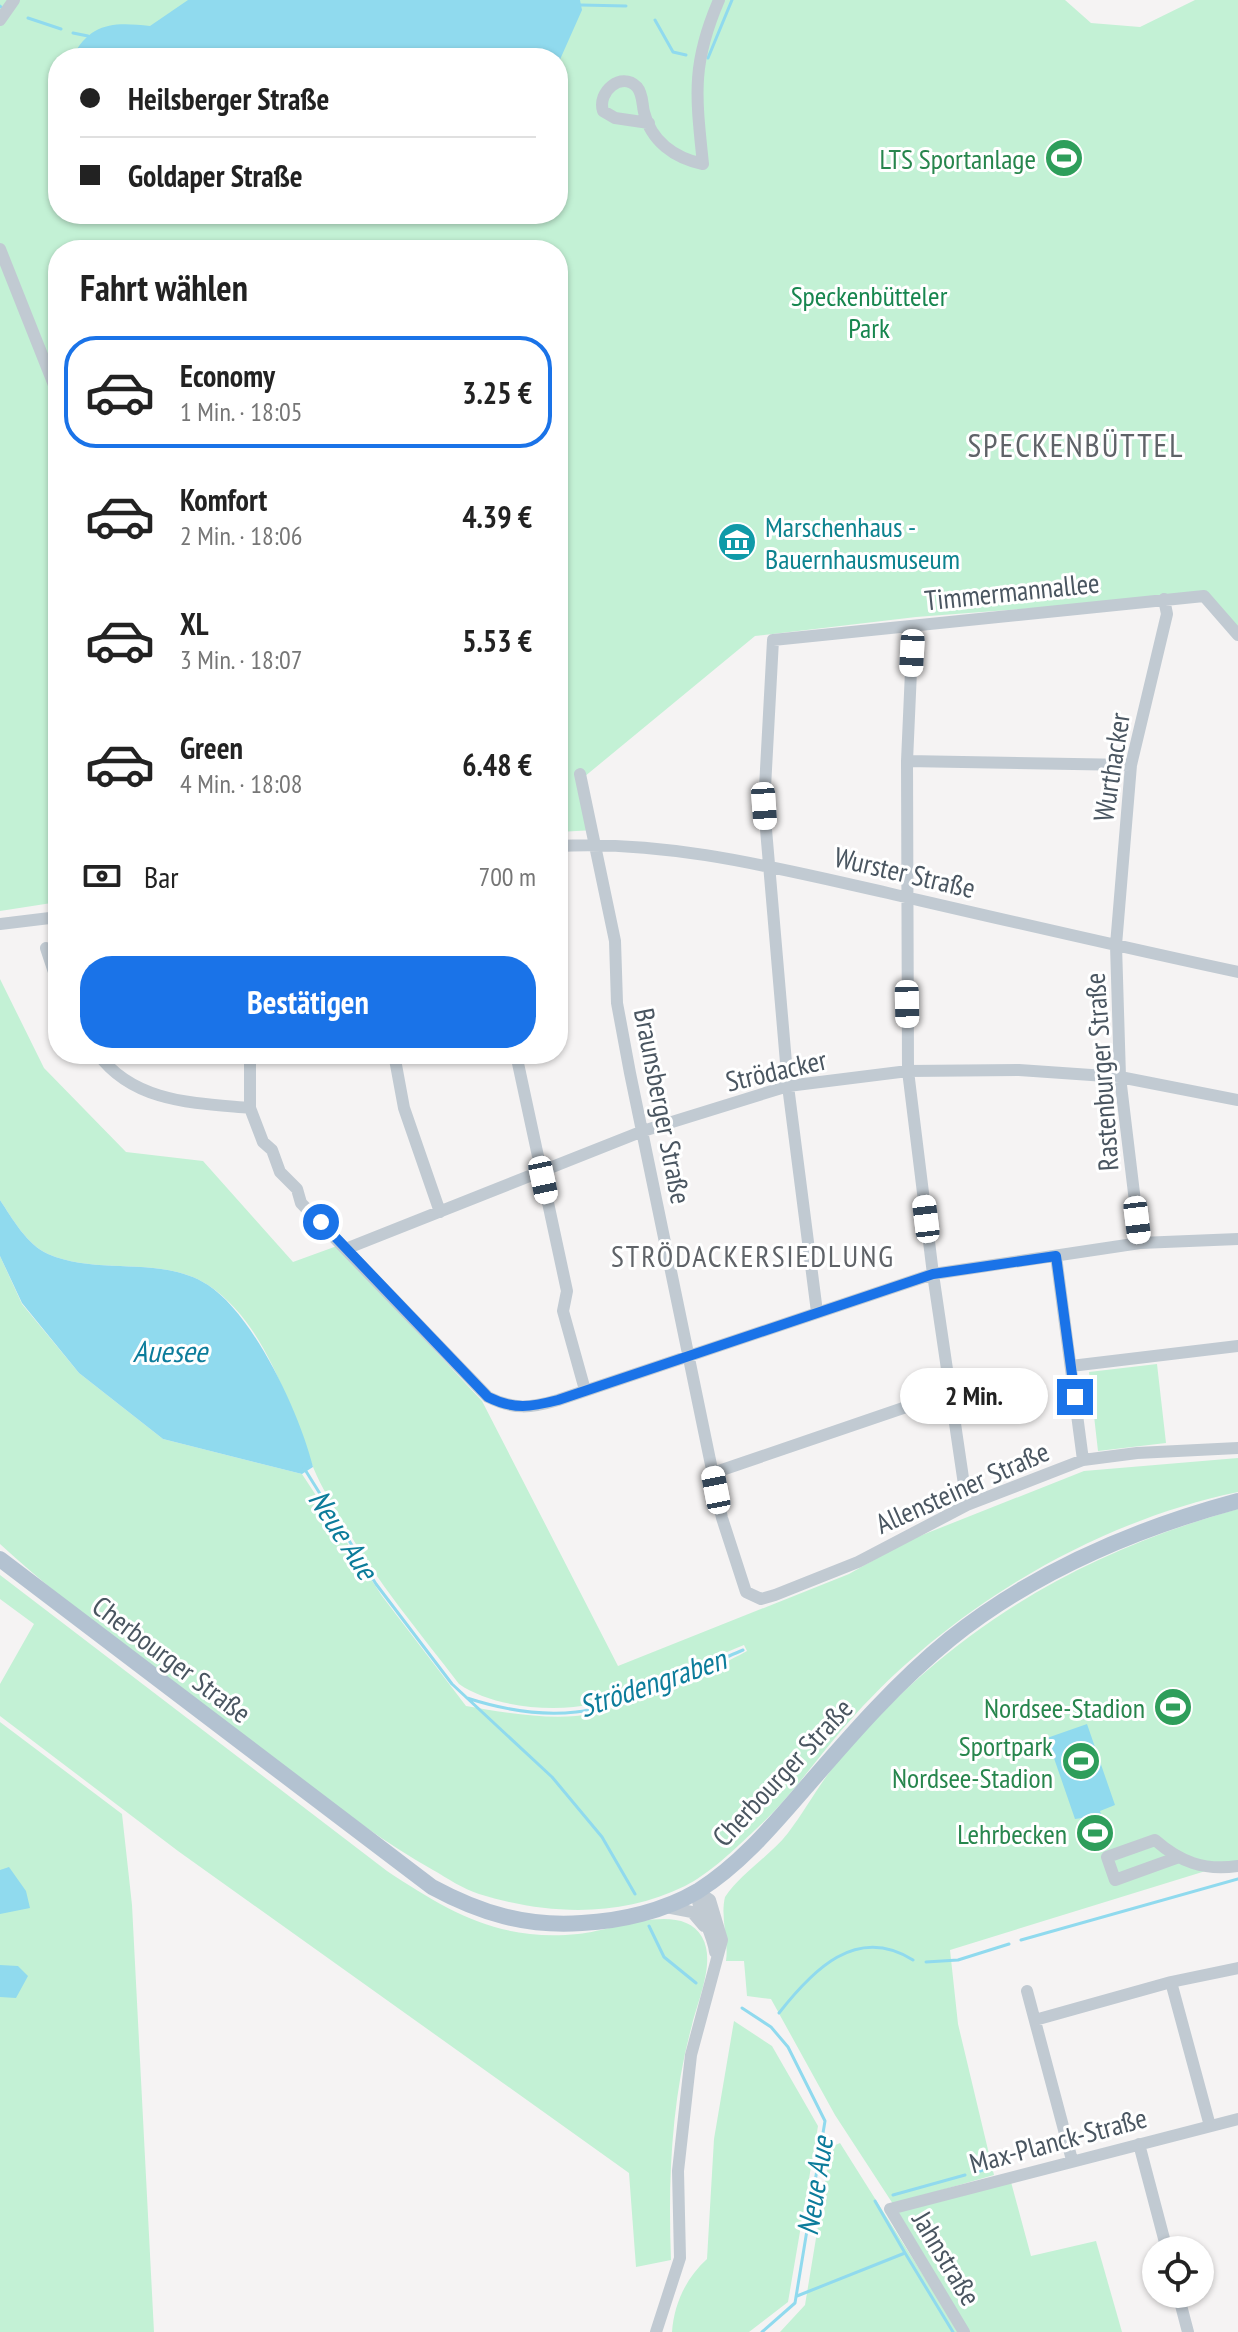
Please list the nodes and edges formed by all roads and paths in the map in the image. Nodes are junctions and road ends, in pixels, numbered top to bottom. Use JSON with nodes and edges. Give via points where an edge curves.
{"nodes":[{"id":1,"x":14,"y":0,"type":"edge"},
{"id":2,"x":719,"y":0,"type":"edge"},
{"id":3,"x":0,"y":20,"type":"edge"},
{"id":4,"x":649,"y":123,"type":"dead end"},
{"id":5,"x":0,"y":249,"type":"edge"},
{"id":6,"x":48,"y":370,"type":"edge"},
{"id":7,"x":1164,"y":599,"type":"junction"},
{"id":8,"x":913,"y":626,"type":"junction"},
{"id":9,"x":1238,"y":635,"type":"edge"},
{"id":10,"x":907,"y":761,"type":"junction"},
{"id":11,"x":1131,"y":765,"type":"junction"},
{"id":12,"x":580,"y":774,"type":"dead end"},
{"id":13,"x":594,"y":845,"type":"junction"},
{"id":14,"x":568,"y":846,"type":"edge"},
{"id":15,"x":768,"y":866,"type":"junction"},
{"id":16,"x":906,"y":897,"type":"junction"},
{"id":17,"x":48,"y":918,"type":"edge"},
{"id":18,"x":0,"y":924,"type":"edge"},
{"id":19,"x":1116,"y":945,"type":"junction"},
{"id":20,"x":46,"y":948,"type":"dead end"},
{"id":21,"x":48,"y":954,"type":"edge"},
{"id":22,"x":1238,"y":972,"type":"edge"},
{"id":23,"x":108,"y":1064,"type":"edge"},
{"id":24,"x":250,"y":1064,"type":"edge"},
{"id":25,"x":396,"y":1064,"type":"edge"},
{"id":26,"x":518,"y":1064,"type":"edge"},
{"id":27,"x":908,"y":1071,"type":"junction"},
{"id":28,"x":1120,"y":1077,"type":"junction"},
{"id":29,"x":788,"y":1086,"type":"junction"},
{"id":30,"x":1238,"y":1100,"type":"edge"},
{"id":31,"x":250,"y":1108,"type":"junction"},
{"id":32,"x":643,"y":1131,"type":"junction"},
{"id":33,"x":541,"y":1171,"type":"junction"},
{"id":34,"x":440,"y":1212,"type":"junction"},
{"id":35,"x":1238,"y":1239,"type":"edge"},
{"id":36,"x":1140,"y":1243,"type":"junction"},
{"id":37,"x":348,"y":1248,"type":"junction"},
{"id":38,"x":1056,"y":1256,"type":"junction"},
{"id":39,"x":933,"y":1274,"type":"junction"},
{"id":40,"x":817,"y":1312,"type":"junction"},
{"id":41,"x":1238,"y":1346,"type":"edge"},
{"id":42,"x":688,"y":1354,"type":"junction"},
{"id":43,"x":1071,"y":1366,"type":"junction"},
{"id":44,"x":585,"y":1390,"type":"junction"},
{"id":45,"x":950,"y":1392,"type":"junction"},
{"id":46,"x":1238,"y":1448,"type":"edge"},
{"id":47,"x":1083,"y":1460,"type":"junction"},
{"id":48,"x":713,"y":1473,"type":"junction"},
{"id":49,"x":1238,"y":1501,"type":"edge"},
{"id":50,"x":967,"y":1505,"type":"junction"},
{"id":51,"x":0,"y":1559,"type":"edge"},
{"id":52,"x":761,"y":1599,"type":"joint"},
{"id":53,"x":1176,"y":1858,"type":"junction"},
{"id":54,"x":1238,"y":1866,"type":"edge"},
{"id":55,"x":730,"y":1867,"type":"junction"},
{"id":56,"x":697,"y":1891,"type":"junction"},
{"id":57,"x":659,"y":1908,"type":"junction"},
{"id":58,"x":718,"y":1924,"type":"junction"},
{"id":59,"x":714,"y":1941,"type":"junction"},
{"id":60,"x":1238,"y":1968,"type":"edge"},
{"id":61,"x":714,"y":1971,"type":"junction"},
{"id":62,"x":1171,"y":1982,"type":"junction"},
{"id":63,"x":1027,"y":1991,"type":"dead end"},
{"id":64,"x":1035,"y":2020,"type":"junction"},
{"id":65,"x":1238,"y":2119,"type":"edge"},
{"id":66,"x":1210,"y":2126,"type":"junction"},
{"id":67,"x":1139,"y":2144,"type":"junction"},
{"id":68,"x":1072,"y":2160,"type":"junction"},
{"id":69,"x":890,"y":2209,"type":"joint"},
{"id":70,"x":1163,"y":2236,"type":"edge"},
{"id":71,"x":1182,"y":2308,"type":"edge"},
{"id":72,"x":656,"y":2332,"type":"edge"},
{"id":73,"x":964,"y":2332,"type":"edge"},
{"id":74,"x":1188,"y":2332,"type":"edge"}],
"edges":[{"from":1,"to":3,"type":"street"},
{"from":2,"to":4,"type":"street","via":[[695,84],[703,164],[667,150]]},
{"from":5,"to":6,"type":"street"},
{"from":7,"to":8,"type":"street","name":"Timmermannallee"},
{"from":7,"to":9,"type":"street","name":"Timmermannallee","via":[[1204,596]]},
{"from":7,"to":11,"type":"street","name":"Wurthacker","via":[[1167,614]]},
{"from":8,"to":10,"type":"street"},
{"from":8,"to":15,"type":"street","name":"Timmermannallee","via":[[773,640],[764,806]]},
{"from":10,"to":11,"type":"street"},
{"from":10,"to":16,"type":"street"},
{"from":11,"to":19,"type":"street","name":"Wurthacker"},
{"from":12,"to":13,"type":"street"},
{"from":13,"to":14,"type":"street","name":"Wurster Straße"},
{"from":13,"to":15,"type":"street","name":"Wurster Straße","via":[[688,852]]},
{"from":13,"to":32,"type":"street","name":"Braunsberger Straße","via":[[615,941],[617,1003]]},
{"from":15,"to":16,"type":"street","name":"Wurster Straße"},
{"from":15,"to":29,"type":"street"},
{"from":16,"to":19,"type":"street","name":"Wurster Straße"},
{"from":16,"to":27,"type":"street"},
{"from":17,"to":18,"type":"street"},
{"from":19,"to":22,"type":"street","name":"Wurster Straße"},
{"from":19,"to":28,"type":"street","name":"Rastenburger Straße"},
{"from":20,"to":21,"type":"street"},
{"from":23,"to":31,"type":"street","via":[[122,1078],[158,1096]]},
{"from":24,"to":31,"type":"street"},
{"from":25,"to":34,"type":"street","via":[[404,1108]]},
{"from":26,"to":33,"type":"street"},
{"from":27,"to":28,"type":"street","name":"Strödacker","via":[[1019,1070]]},
{"from":27,"to":29,"type":"street","name":"Strödacker"},
{"from":27,"to":39,"type":"street"},
{"from":28,"to":30,"type":"street","name":"Strödacker"},
{"from":28,"to":36,"type":"street","name":"Rastenburger Straße"},
{"from":29,"to":32,"type":"street","name":"Strödacker"},
{"from":29,"to":40,"type":"street"},
{"from":31,"to":37,"type":"street","via":[[263,1142],[297,1189],[301,1203]]},
{"from":32,"to":33,"type":"street","name":"Strödacker"},
{"from":32,"to":42,"type":"street","name":"Braunsberger Straße"},
{"from":33,"to":34,"type":"street","name":"Strödacker"},
{"from":33,"to":44,"type":"street","via":[[567,1291],[563,1311]]},
{"from":34,"to":37,"type":"street","name":"Strödacker"},
{"from":35,"to":36,"type":"street"},
{"from":36,"to":38,"type":"street"},
{"from":37,"to":44,"type":"street","via":[[488,1397],[527,1409]]},
{"from":38,"to":39,"type":"street"},
{"from":38,"to":43,"type":"street"},
{"from":39,"to":40,"type":"street"},
{"from":39,"to":45,"type":"street"},
{"from":40,"to":42,"type":"street"},
{"from":41,"to":43,"type":"street"},
{"from":42,"to":44,"type":"street"},
{"from":42,"to":48,"type":"street","name":"Braunsberger Straße"},
{"from":43,"to":47,"type":"street"},
{"from":45,"to":48,"type":"street"},
{"from":45,"to":50,"type":"street"},
{"from":46,"to":47,"type":"street","name":"Allensteiner Straße"},
{"from":47,"to":50,"type":"street","name":"Allensteiner Straße"},
{"from":48,"to":52,"type":"street","name":"Braunsberger Straße","via":[[733,1561],[746,1592]]},
{"from":49,"to":55,"type":"main road","name":"Cherbourger Straße","via":[[1090,1553],[985,1613],[893,1692]]},
{"from":50,"to":52,"type":"street","name":"Allensteiner Straße","via":[[858,1562]]},
{"from":51,"to":57,"type":"main road","name":"Cherbourger Straße","via":[[412,1873],[451,1897],[505,1918],[549,1924],[609,1921]]},
{"from":53,"to":53,"type":"street","via":[[1155,1840],[1107,1857],[1115,1880]]},
{"from":53,"to":54,"type":"street","via":[[1215,1868]]},
{"from":55,"to":56,"type":"main road","name":"Cherbourger Straße"},
{"from":55,"to":58,"type":"street","via":[[716,1887]]},
{"from":56,"to":57,"type":"main road","name":"Cherbourger Straße"},
{"from":56,"to":58,"type":"street","via":[[710,1900]]},
{"from":56,"to":59,"type":"street"},
{"from":57,"to":59,"type":"street","via":[[692,1912]]},
{"from":58,"to":61,"type":"street","via":[[722,1940]]},
{"from":59,"to":61,"type":"street"},
{"from":60,"to":62,"type":"street"},
{"from":61,"to":72,"type":"street","via":[[685,2091],[678,2171],[680,2258]]},
{"from":62,"to":64,"type":"street"},
{"from":62,"to":66,"type":"street"},
{"from":63,"to":64,"type":"street"},
{"from":64,"to":68,"type":"street"},
{"from":65,"to":66,"type":"street","name":"Max-Planck-Straße"},
{"from":66,"to":67,"type":"street","name":"Max-Planck-Straße"},
{"from":67,"to":68,"type":"street","name":"Max-Planck-Straße"},
{"from":67,"to":70,"type":"street"},
{"from":68,"to":69,"type":"street","name":"Max-Planck-Straße"},
{"from":69,"to":73,"type":"street","name":"Jahnstraße"},
{"from":71,"to":74,"type":"street"}]}
